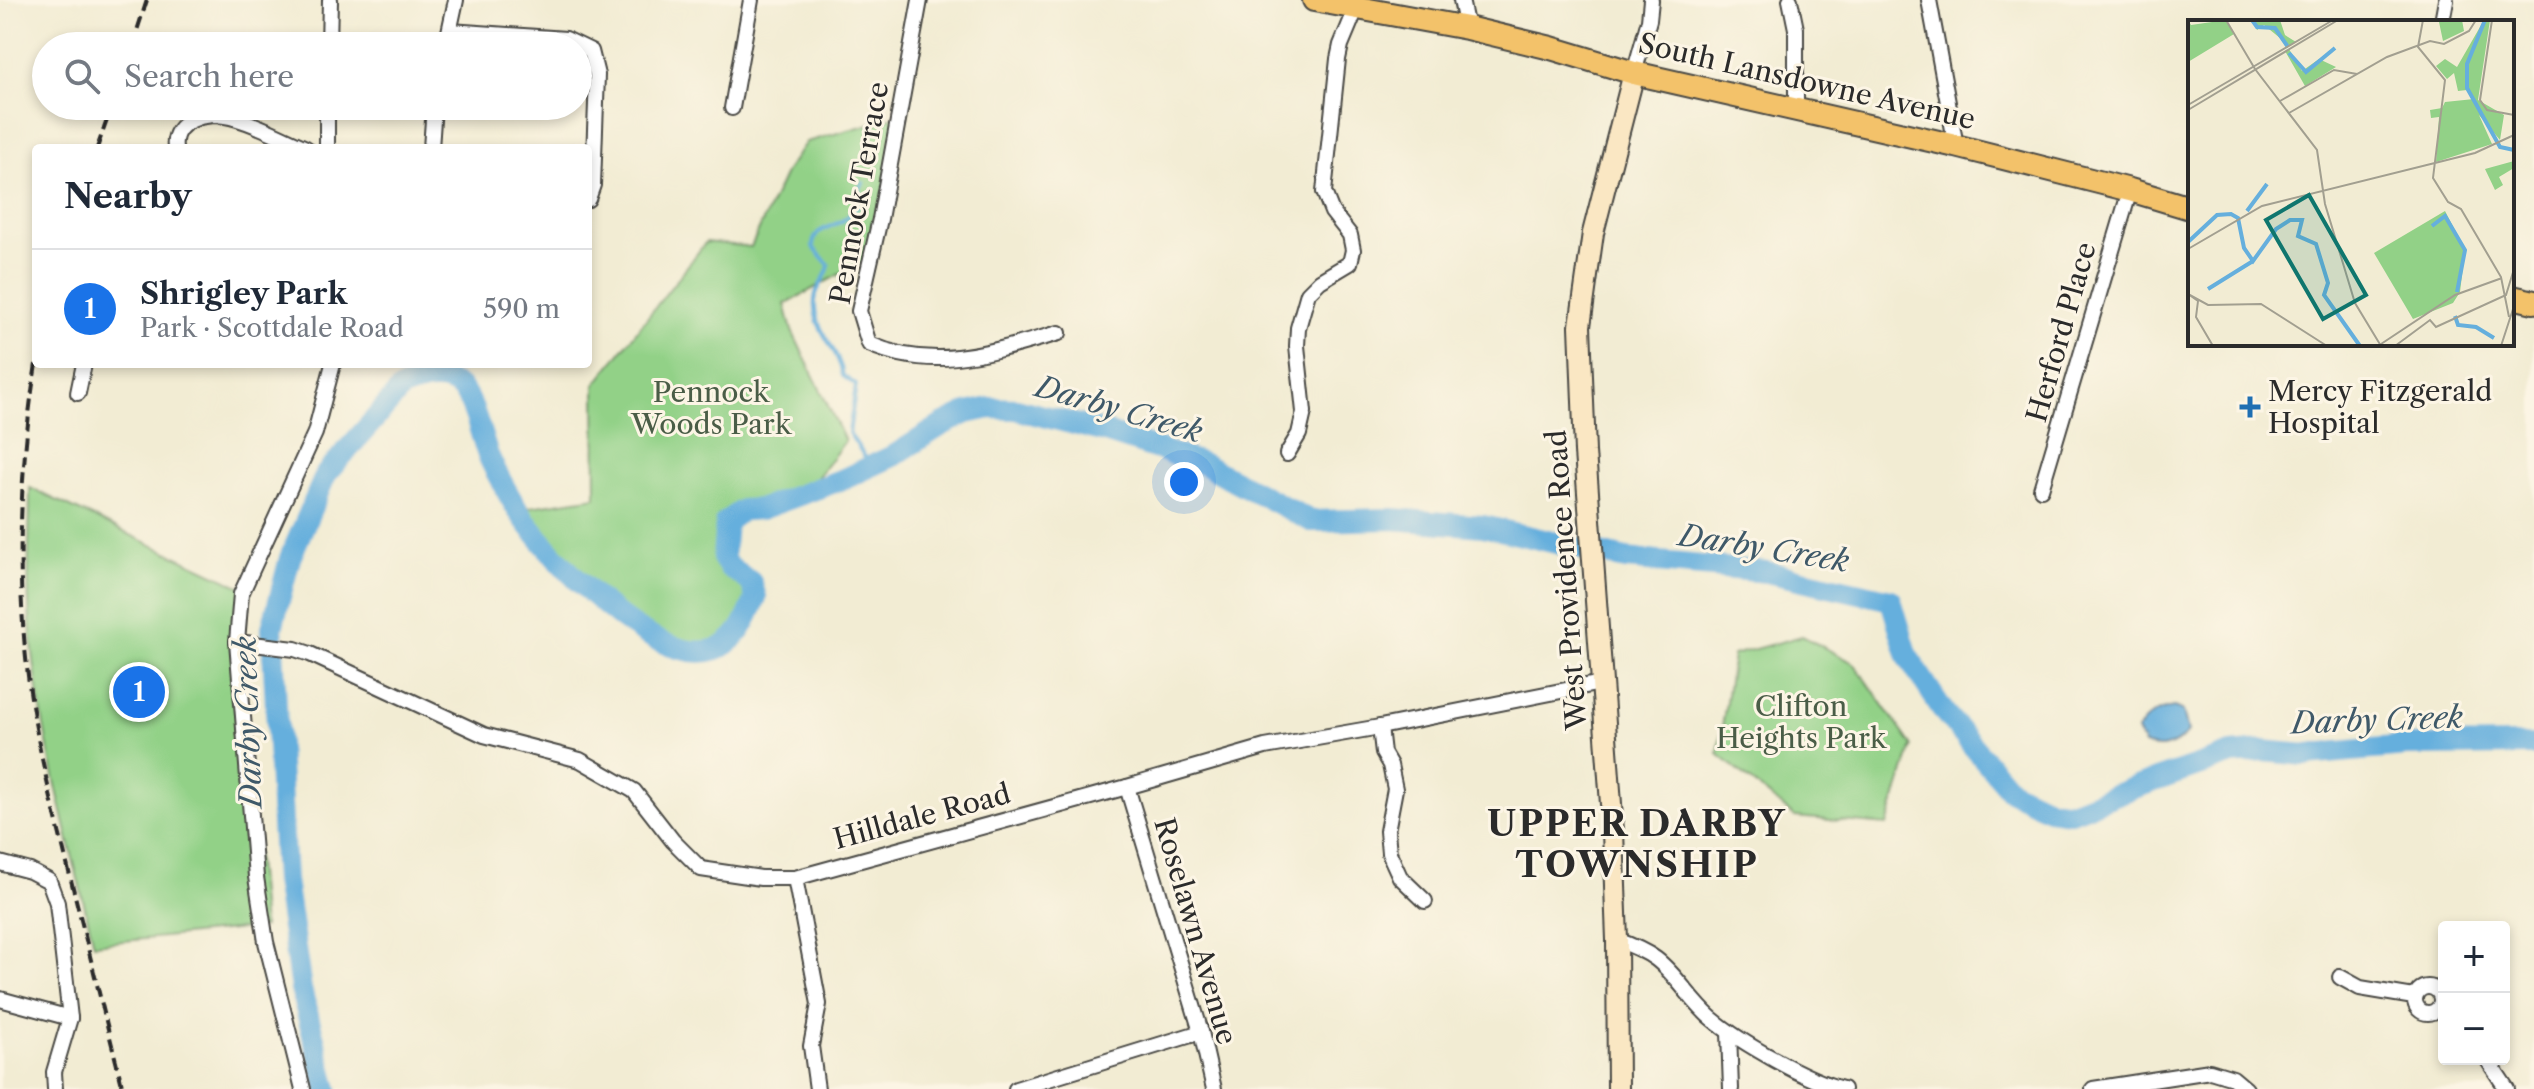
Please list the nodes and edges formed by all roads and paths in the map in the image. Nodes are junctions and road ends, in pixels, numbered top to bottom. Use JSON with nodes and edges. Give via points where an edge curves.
{"nodes":[{"id":1,"x":330,"y":0,"type":"edge"},
{"id":2,"x":456,"y":0,"type":"edge"},
{"id":3,"x":751,"y":0,"type":"edge"},
{"id":4,"x":920,"y":0,"type":"edge"},
{"id":5,"x":1314,"y":0,"type":"edge"},
{"id":6,"x":1461,"y":0,"type":"edge"},
{"id":7,"x":1651,"y":0,"type":"edge"},
{"id":8,"x":1790,"y":0,"type":"edge"},
{"id":9,"x":1929,"y":0,"type":"edge"},
{"id":10,"x":2446,"y":0,"type":"edge"},
{"id":11,"x":1356,"y":9,"type":"junction"},
{"id":12,"x":2442,"y":20,"type":"edge"},
{"id":13,"x":1467,"y":28,"type":"junction"},
{"id":14,"x":450,"y":31,"type":"joint"},
{"id":15,"x":329,"y":32,"type":"edge"},
{"id":16,"x":464,"y":32,"type":"edge"},
{"id":17,"x":592,"y":55,"type":"edge"},
{"id":18,"x":1634,"y":73,"type":"junction"},
{"id":19,"x":732,"y":108,"type":"dead end"},
{"id":20,"x":1796,"y":109,"type":"junction"},
{"id":21,"x":189,"y":120,"type":"edge"},
{"id":22,"x":239,"y":120,"type":"edge"},
{"id":23,"x":327,"y":120,"type":"edge"},
{"id":24,"x":433,"y":120,"type":"edge"},
{"id":25,"x":175,"y":144,"type":"edge"},
{"id":26,"x":296,"y":144,"type":"edge"},
{"id":27,"x":327,"y":144,"type":"edge"},
{"id":28,"x":431,"y":144,"type":"edge"},
{"id":29,"x":1956,"y":146,"type":"junction"},
{"id":30,"x":592,"y":188,"type":"edge"},
{"id":31,"x":2130,"y":190,"type":"junction"},
{"id":32,"x":2188,"y":207,"type":"edge"},
{"id":33,"x":2514,"y":297,"type":"edge"},
{"id":34,"x":2534,"y":302,"type":"edge"},
{"id":35,"x":1059,"y":333,"type":"dead end"},
{"id":36,"x":83,"y":368,"type":"edge"},
{"id":37,"x":332,"y":368,"type":"edge"},
{"id":38,"x":78,"y":393,"type":"dead end"},
{"id":39,"x":1287,"y":454,"type":"dead end"},
{"id":40,"x":2041,"y":489,"type":"dead end"},
{"id":41,"x":242,"y":642,"type":"junction"},
{"id":42,"x":1601,"y":683,"type":"junction"},
{"id":43,"x":1380,"y":727,"type":"junction"},
{"id":44,"x":1127,"y":787,"type":"junction"},
{"id":45,"x":0,"y":863,"type":"edge"},
{"id":46,"x":795,"y":878,"type":"junction"},
{"id":47,"x":1425,"y":901,"type":"dead end"},
{"id":48,"x":1617,"y":940,"type":"junction"},
{"id":49,"x":2340,"y":977,"type":"dead end"},
{"id":50,"x":0,"y":999,"type":"edge"},
{"id":51,"x":2438,"y":1010,"type":"edge"},
{"id":52,"x":70,"y":1018,"type":"junction"},
{"id":53,"x":1201,"y":1032,"type":"junction"},
{"id":54,"x":1729,"y":1032,"type":"junction"},
{"id":55,"x":2491,"y":1065,"type":"edge"},
{"id":56,"x":2148,"y":1085,"type":"edge"},
{"id":57,"x":1837,"y":1088,"type":"edge"},
{"id":58,"x":55,"y":1089,"type":"edge"},
{"id":59,"x":303,"y":1089,"type":"edge"},
{"id":60,"x":817,"y":1089,"type":"edge"},
{"id":61,"x":1016,"y":1089,"type":"edge"},
{"id":62,"x":1214,"y":1089,"type":"edge"},
{"id":63,"x":1618,"y":1089,"type":"edge"},
{"id":64,"x":1731,"y":1089,"type":"edge"},
{"id":65,"x":2093,"y":1089,"type":"edge"},
{"id":66,"x":2246,"y":1089,"type":"edge"},
{"id":67,"x":2507,"y":1089,"type":"edge"}],
"edges":[{"from":1,"to":15,"type":"street"},
{"from":2,"to":14,"type":"street"},
{"from":3,"to":19,"type":"street"},
{"from":4,"to":35,"type":"street","name":"Pennock Terrace","via":[[859,311],[869,344],[891,354],[945,360]]},
{"from":5,"to":11,"type":"main road","name":"South Lansdowne Avenue"},
{"from":6,"to":13,"type":"street"},
{"from":7,"to":18,"type":"street"},
{"from":8,"to":20,"type":"street","via":[[1796,29]]},
{"from":9,"to":29,"type":"street"},
{"from":10,"to":12,"type":"street"},
{"from":11,"to":13,"type":"main road","name":"South Lansdowne Avenue"},
{"from":11,"to":39,"type":"street","via":[[1338,59],[1324,192],[1350,235],[1353,250],[1350,263],[1308,293],[1297,346],[1304,412]]},
{"from":13,"to":18,"type":"main road","name":"South Lansdowne Avenue"},
{"from":14,"to":16,"type":"street"},
{"from":17,"to":30,"type":"street","via":[[597,75]]},
{"from":18,"to":20,"type":"main road","name":"South Lansdowne Avenue"},
{"from":18,"to":42,"type":"street","name":"West Providence Road","via":[[1593,233],[1582,302],[1580,349]]},
{"from":20,"to":29,"type":"main road","name":"South Lansdowne Avenue"},
{"from":21,"to":25,"type":"street","via":[[174,136]]},
{"from":22,"to":26,"type":"street"},
{"from":23,"to":27,"type":"street"},
{"from":24,"to":28,"type":"street"},
{"from":29,"to":31,"type":"main road","name":"South Lansdowne Avenue"},
{"from":31,"to":32,"type":"main road","name":"South Lansdowne Avenue"},
{"from":31,"to":40,"type":"street","name":"Herford Place"},
{"from":33,"to":34,"type":"main road"},
{"from":36,"to":38,"type":"street"},
{"from":37,"to":41,"type":"street","via":[[315,433],[241,594]]},
{"from":41,"to":46,"type":"street","name":"Hilldale Road","via":[[310,654],[484,735],[580,760],[634,791],[701,869]]},
{"from":41,"to":59,"type":"street","via":[[243,738],[258,890]]},
{"from":42,"to":43,"type":"street","name":"Hilldale Road"},
{"from":42,"to":48,"type":"street","name":"West Providence Road"},
{"from":43,"to":44,"type":"street","name":"Hilldale Road","via":[[1265,747]]},
{"from":43,"to":47,"type":"street","via":[[1395,789],[1387,831],[1389,853],[1400,877]]},
{"from":44,"to":46,"type":"street","name":"Hilldale Road"},
{"from":44,"to":53,"type":"street","name":"Roselawn Avenue"},
{"from":45,"to":52,"type":"street","via":[[49,881],[57,903]]},
{"from":46,"to":60,"type":"street","via":[[819,1004],[811,1046]]},
{"from":48,"to":54,"type":"street","via":[[1658,960]]},
{"from":48,"to":63,"type":"street","name":"West Providence Road"},
{"from":49,"to":51,"type":"street","via":[[2360,988],[2414,997],[2423,1013]]},
{"from":50,"to":52,"type":"street"},
{"from":52,"to":58,"type":"street","via":[[54,1072]]},
{"from":53,"to":61,"type":"street"},
{"from":53,"to":62,"type":"street","name":"Roselawn Avenue"},
{"from":54,"to":57,"type":"street"},
{"from":54,"to":64,"type":"street"},
{"from":55,"to":67,"type":"street"},
{"from":56,"to":65,"type":"street"},
{"from":56,"to":66,"type":"street","via":[[2210,1071],[2233,1078]]}]}
